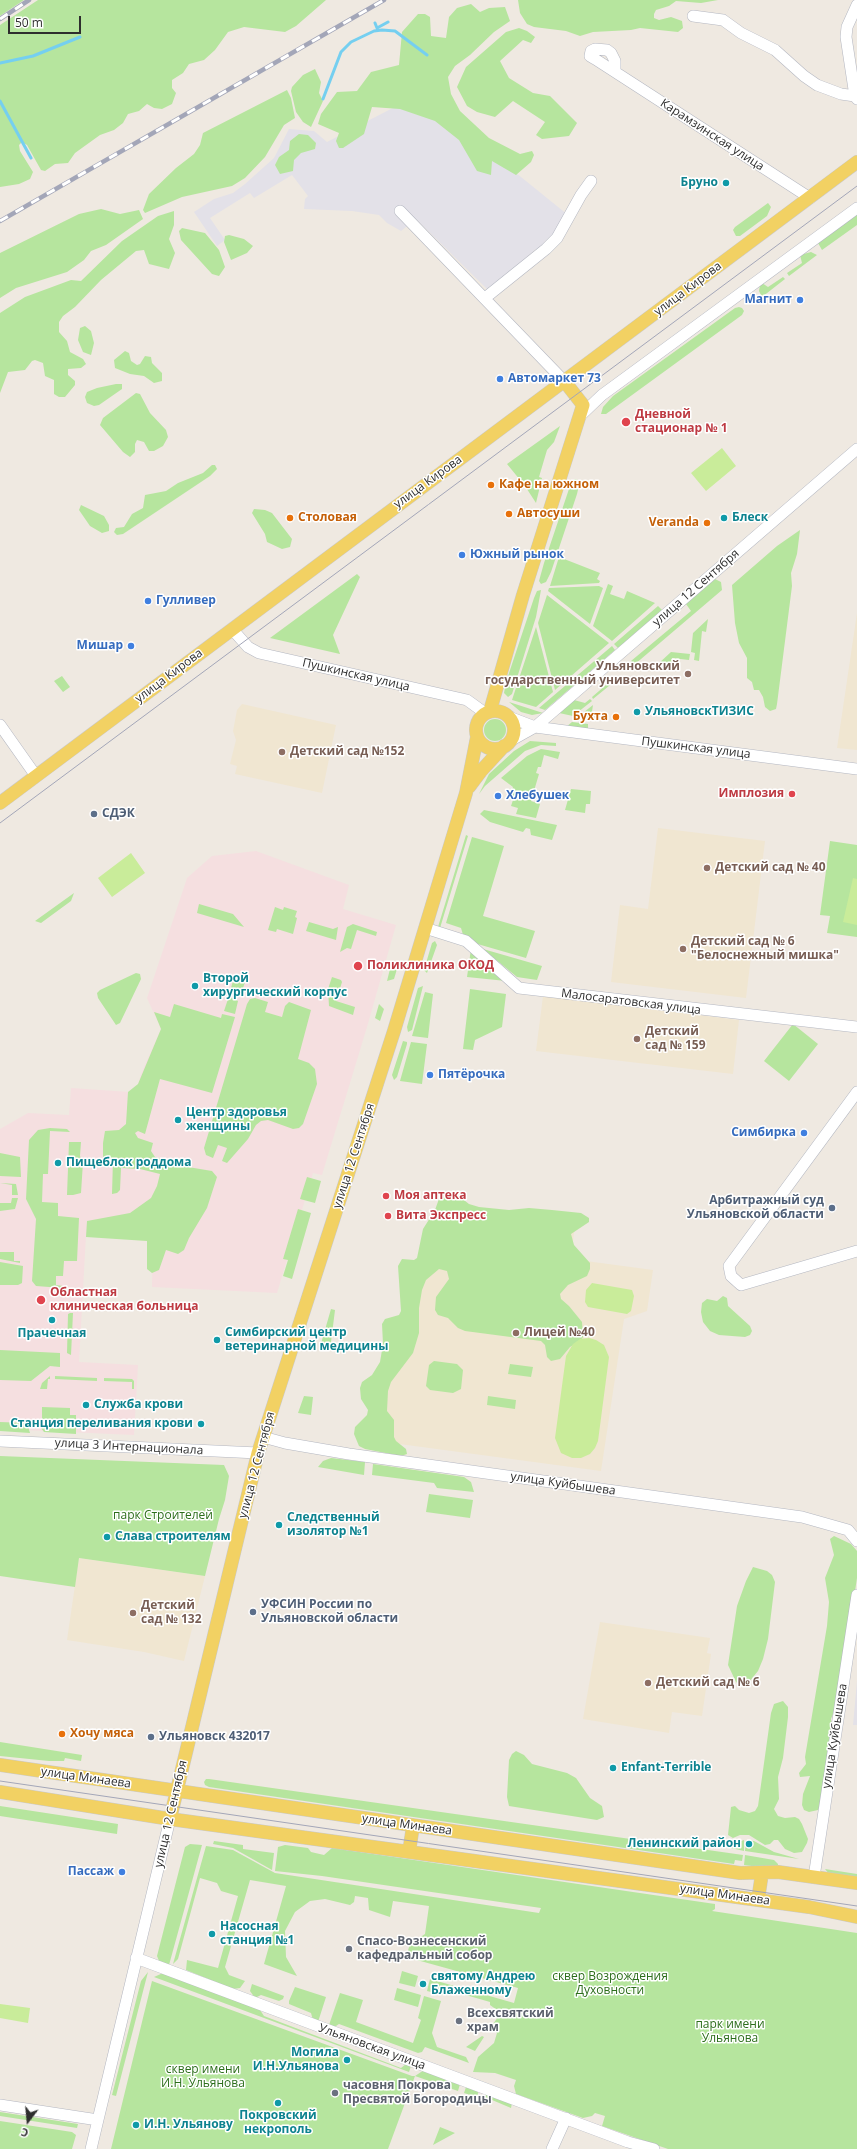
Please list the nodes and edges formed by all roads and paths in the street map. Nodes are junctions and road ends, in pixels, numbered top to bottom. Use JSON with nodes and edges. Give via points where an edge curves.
{"nodes":[{"id":1,"x":857,"y":5,"type":"edge"},
{"id":2,"x":693,"y":16,"type":"dead end"},
{"id":3,"x":615,"y":71,"type":"dead end"},
{"id":4,"x":856,"y":98,"type":"edge"},
{"id":5,"x":857,"y":162,"type":"edge"},
{"id":6,"x":591,"y":181,"type":"dead end"},
{"id":7,"x":810,"y":198,"type":"junction"},
{"id":8,"x":857,"y":208,"type":"edge"},
{"id":9,"x":400,"y":211,"type":"dead end"},
{"id":10,"x":485,"y":298,"type":"junction"},
{"id":11,"x":565,"y":382,"type":"junction"},
{"id":12,"x":580,"y":416,"type":"junction"},
{"id":13,"x":857,"y":449,"type":"edge"},
{"id":14,"x":232,"y":629,"type":"junction"},
{"id":15,"x":488,"y":712,"type":"junction"},
{"id":16,"x":509,"y":717,"type":"junction"},
{"id":17,"x":0,"y":725,"type":"edge"},
{"id":18,"x":535,"y":727,"type":"junction"},
{"id":19,"x":477,"y":737,"type":"junction"},
{"id":20,"x":507,"y":744,"type":"junction"},
{"id":21,"x":857,"y":769,"type":"edge"},
{"id":22,"x":36,"y":776,"type":"junction"},
{"id":23,"x":466,"y":793,"type":"junction"},
{"id":24,"x":0,"y":803,"type":"edge"},
{"id":25,"x":425,"y":928,"type":"junction"},
{"id":26,"x":857,"y":1027,"type":"edge"},
{"id":27,"x":857,"y":1092,"type":"edge"},
{"id":28,"x":857,"y":1251,"type":"edge"},
{"id":29,"x":263,"y":1437,"type":"junction"},
{"id":30,"x":0,"y":1441,"type":"edge"},
{"id":31,"x":258,"y":1453,"type":"junction"},
{"id":32,"x":857,"y":1541,"type":"edge"},
{"id":33,"x":857,"y":1595,"type":"edge"},
{"id":34,"x":0,"y":1765,"type":"edge"},
{"id":35,"x":0,"y":1792,"type":"edge"},
{"id":36,"x":176,"y":1792,"type":"junction"},
{"id":37,"x":170,"y":1819,"type":"junction"},
{"id":38,"x":413,"y":1826,"type":"junction"},
{"id":39,"x":409,"y":1852,"type":"junction"},
{"id":40,"x":815,"y":1870,"type":"junction"},
{"id":41,"x":762,"y":1873,"type":"junction"},
{"id":42,"x":857,"y":1883,"type":"edge"},
{"id":43,"x":758,"y":1900,"type":"junction"},
{"id":44,"x":857,"y":1917,"type":"edge"},
{"id":45,"x":136,"y":1958,"type":"junction"},
{"id":46,"x":0,"y":2105,"type":"edge"},
{"id":47,"x":566,"y":2118,"type":"junction"},
{"id":48,"x":98,"y":2120,"type":"junction"},
{"id":49,"x":91,"y":2149,"type":"edge"},
{"id":50,"x":552,"y":2149,"type":"edge"},
{"id":51,"x":654,"y":2149,"type":"edge"}],
"edges":[{"from":1,"to":4,"type":"street","via":[[847,27],[846,37]]},
{"from":2,"to":4,"type":"street","via":[[723,20],[741,33],[775,50],[817,85]]},
{"from":3,"to":7,"type":"street","name":"Карамзинская улица"},
{"from":5,"to":7,"type":"main road","name":"улица Кирова"},
{"from":6,"to":10,"type":"street","via":[[557,238]]},
{"from":7,"to":11,"type":"main road","name":"улица Кирова"},
{"from":8,"to":12,"type":"street","via":[[602,395]]},
{"from":9,"to":10,"type":"street"},
{"from":10,"to":11,"type":"street"},
{"from":11,"to":12,"type":"main road","via":[[583,405]]},
{"from":11,"to":14,"type":"main road","name":"улица Кирова","via":[[413,492]]},
{"from":12,"to":15,"type":"main road"},
{"from":13,"to":18,"type":"street","name":"улица 12 Сентября"},
{"from":14,"to":15,"type":"street","name":"Пушкинская улица","via":[[248,648],[259,652],[467,700]]},
{"from":14,"to":22,"type":"main road","name":"улица Кирова"},
{"from":15,"to":16,"type":"main road","via":[[497,710]]},
{"from":15,"to":19,"type":"main road","via":[[480,716],[475,726]]},
{"from":16,"to":18,"type":"street","name":"Пушкинская улица"},
{"from":16,"to":20,"type":"main road","via":[[514,729]]},
{"from":17,"to":22,"type":"street"},
{"from":18,"to":20,"type":"street"},
{"from":18,"to":21,"type":"street","name":"Пушкинская улица"},
{"from":19,"to":20,"type":"main road","via":[[489,748],[497,749]]},
{"from":19,"to":23,"type":"main road","name":"улица 12 Сентября"},
{"from":20,"to":23,"type":"main road","name":"улица 12 Сентября","via":[[481,771]]},
{"from":22,"to":24,"type":"main road","name":"улица Кирова"},
{"from":23,"to":25,"type":"main road","name":"улица 12 Сентября"},
{"from":25,"to":26,"type":"street","name":"Малосаратовская улица","via":[[466,941],[519,988]]},
{"from":25,"to":29,"type":"main road","name":"улица 12 Сентября"},
{"from":27,"to":28,"type":"street","via":[[729,1266],[731,1276],[741,1285]]},
{"from":29,"to":31,"type":"main road","name":"улица 12 Сентября"},
{"from":29,"to":32,"type":"street","name":"улица Куйбышева","via":[[318,1449],[802,1517],[848,1530]]},
{"from":30,"to":31,"type":"street","name":"улица 3 Интернационала"},
{"from":31,"to":36,"type":"main road","name":"улица 12 Сентября"},
{"from":33,"to":40,"type":"street","name":"улица Куйбышева"},
{"from":34,"to":36,"type":"main road","name":"улица Минаева"},
{"from":35,"to":37,"type":"main road","name":"улица Минаева"},
{"from":36,"to":37,"type":"main road","name":"улица 12 Сентября"},
{"from":36,"to":38,"type":"main road","name":"улица Минаева"},
{"from":37,"to":39,"type":"main road","name":"улица Минаева"},
{"from":37,"to":45,"type":"street","name":"улица 12 Сентября"},
{"from":38,"to":39,"type":"main road"},
{"from":38,"to":41,"type":"main road","name":"улица Минаева","via":[[740,1873]]},
{"from":39,"to":43,"type":"main road","name":"улица Минаева"},
{"from":40,"to":41,"type":"main road","name":"улица Минаева"},
{"from":40,"to":42,"type":"main road","name":"улица Минаева"},
{"from":41,"to":43,"type":"main road"},
{"from":43,"to":44,"type":"main road","name":"улица Минаева"},
{"from":45,"to":47,"type":"street","name":"Ульяновская улица"},
{"from":45,"to":48,"type":"street","name":"улица 12 Сентября"},
{"from":46,"to":48,"type":"street"},
{"from":47,"to":50,"type":"street"},
{"from":47,"to":51,"type":"street","name":"Ульяновская улица","via":[[628,2142]]},
{"from":48,"to":49,"type":"street","name":"улица 12 Сентября"}]}
